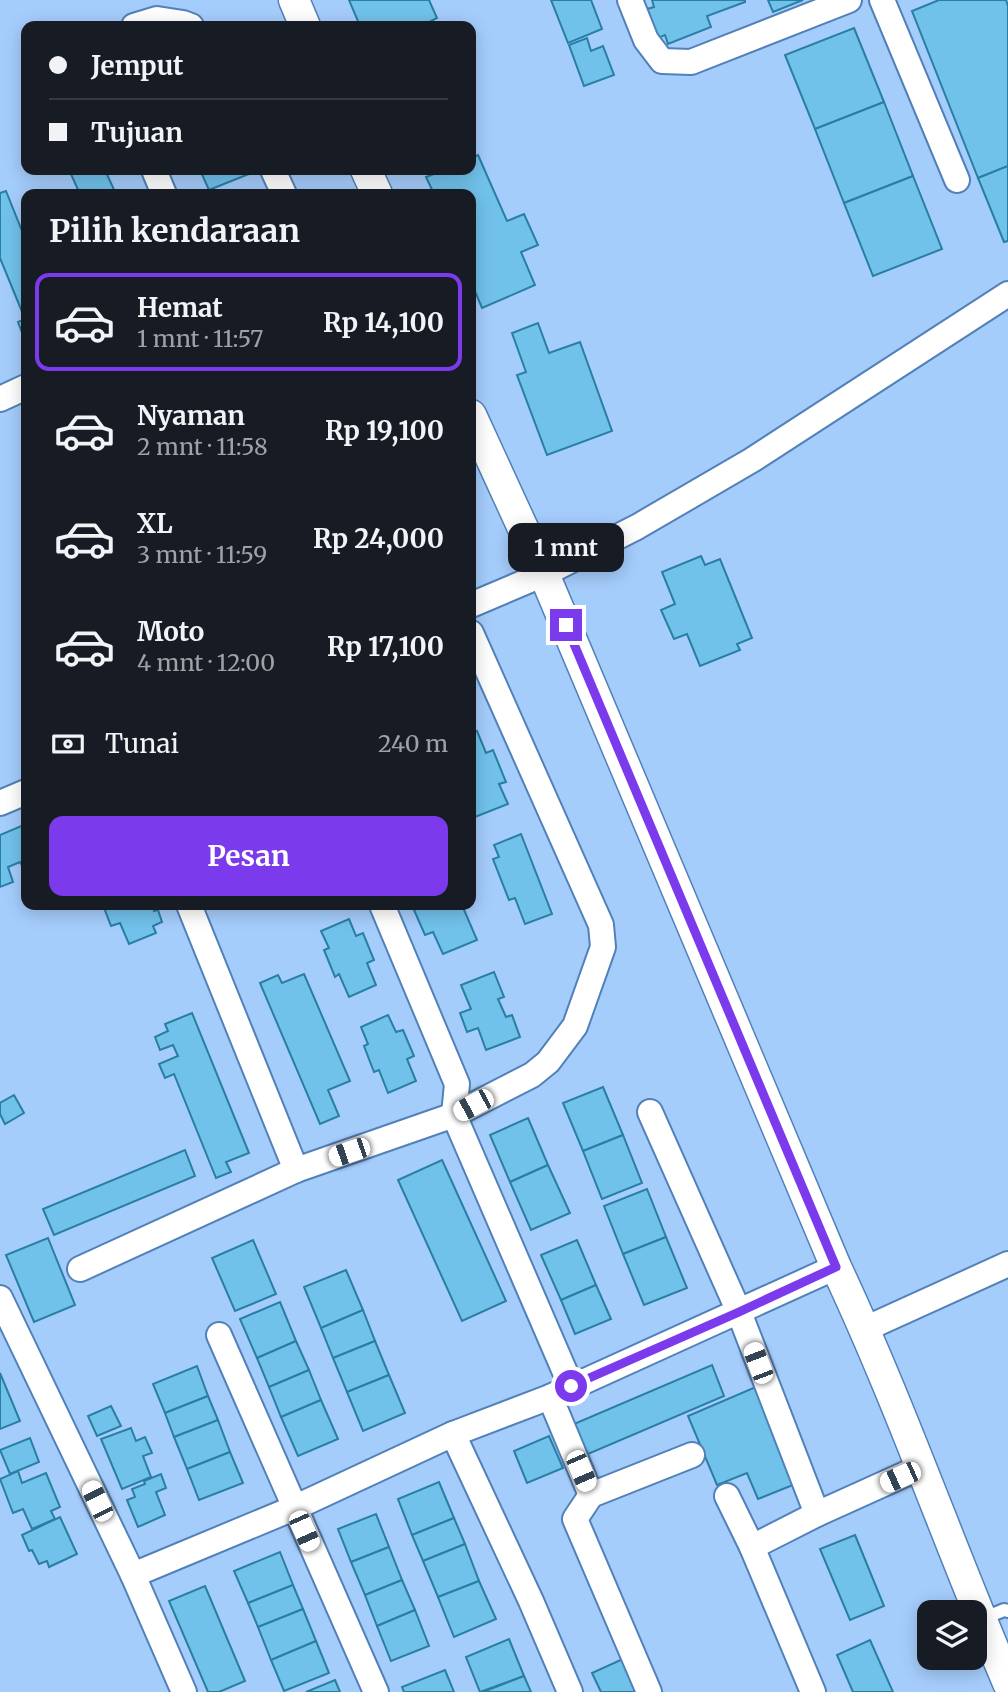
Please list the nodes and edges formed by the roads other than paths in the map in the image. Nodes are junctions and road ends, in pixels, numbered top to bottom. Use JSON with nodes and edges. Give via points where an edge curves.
{"nodes":[{"id":1,"x":293,"y":0,"type":"edge"},
{"id":2,"x":629,"y":0,"type":"edge"},
{"id":3,"x":849,"y":0,"type":"edge"},
{"id":4,"x":882,"y":0,"type":"edge"},
{"id":5,"x":150,"y":21,"type":"edge"},
{"id":6,"x":170,"y":21,"type":"edge"},
{"id":7,"x":303,"y":21,"type":"edge"},
{"id":8,"x":957,"y":180,"type":"dead end"},
{"id":9,"x":1008,"y":294,"type":"edge"},
{"id":10,"x":21,"y":389,"type":"edge"},
{"id":11,"x":0,"y":399,"type":"edge"},
{"id":12,"x":477,"y":447,"type":"edge"},
{"id":13,"x":544,"y":574,"type":"junction"},
{"id":14,"x":476,"y":604,"type":"edge"},
{"id":15,"x":476,"y":645,"type":"edge"},
{"id":16,"x":21,"y":794,"type":"edge"},
{"id":17,"x":0,"y":803,"type":"edge"},
{"id":18,"x":191,"y":910,"type":"edge"},
{"id":19,"x":384,"y":910,"type":"edge"},
{"id":20,"x":650,"y":1112,"type":"dead end"},
{"id":21,"x":454,"y":1115,"type":"junction"},
{"id":22,"x":296,"y":1170,"type":"junction"},
{"id":23,"x":1008,"y":1264,"type":"edge"},
{"id":24,"x":836,"y":1267,"type":"junction"},
{"id":25,"x":80,"y":1269,"type":"dead end"},
{"id":26,"x":0,"y":1298,"type":"edge"},
{"id":27,"x":739,"y":1312,"type":"junction"},
{"id":28,"x":865,"y":1329,"type":"junction"},
{"id":29,"x":219,"y":1335,"type":"dead end"},
{"id":30,"x":561,"y":1391,"type":"junction"},
{"id":31,"x":453,"y":1434,"type":"junction"},
{"id":32,"x":692,"y":1455,"type":"dead end"},
{"id":33,"x":921,"y":1468,"type":"junction"},
{"id":34,"x":591,"y":1495,"type":"junction"},
{"id":35,"x":727,"y":1496,"type":"dead end"},
{"id":36,"x":294,"y":1508,"type":"junction"},
{"id":37,"x":817,"y":1514,"type":"junction"},
{"id":38,"x":752,"y":1547,"type":"junction"},
{"id":39,"x":133,"y":1575,"type":"junction"},
{"id":40,"x":994,"y":1615,"type":"edge"},
{"id":41,"x":1008,"y":1683,"type":"edge"},
{"id":42,"x":184,"y":1692,"type":"edge"},
{"id":43,"x":376,"y":1692,"type":"edge"},
{"id":44,"x":570,"y":1692,"type":"edge"},
{"id":45,"x":649,"y":1692,"type":"edge"},
{"id":46,"x":813,"y":1692,"type":"edge"}],
"edges":[{"from":1,"to":7,"type":"street"},
{"from":2,"to":3,"type":"street","via":[[646,40],[662,61],[691,62]]},
{"from":4,"to":8,"type":"street"},
{"from":5,"to":6,"type":"street"},
{"from":9,"to":13,"type":"street","via":[[752,460]]},
{"from":10,"to":11,"type":"street"},
{"from":12,"to":13,"type":"street"},
{"from":13,"to":14,"type":"street"},
{"from":13,"to":24,"type":"street"},
{"from":15,"to":21,"type":"street","via":[[601,925],[603,947],[575,1026],[548,1062]]},
{"from":16,"to":17,"type":"street"},
{"from":18,"to":22,"type":"street"},
{"from":19,"to":21,"type":"street","via":[[457,1084]]},
{"from":20,"to":27,"type":"street"},
{"from":21,"to":22,"type":"street"},
{"from":21,"to":30,"type":"street"},
{"from":22,"to":25,"type":"street"},
{"from":23,"to":28,"type":"street"},
{"from":24,"to":27,"type":"street"},
{"from":24,"to":28,"type":"street"},
{"from":26,"to":39,"type":"street"},
{"from":27,"to":30,"type":"street"},
{"from":27,"to":37,"type":"street"},
{"from":28,"to":33,"type":"street"},
{"from":29,"to":36,"type":"street"},
{"from":30,"to":31,"type":"street"},
{"from":30,"to":34,"type":"street"},
{"from":31,"to":36,"type":"street"},
{"from":31,"to":44,"type":"street"},
{"from":32,"to":34,"type":"street"},
{"from":33,"to":37,"type":"street"},
{"from":33,"to":40,"type":"street"},
{"from":34,"to":45,"type":"street","via":[[575,1519]]},
{"from":35,"to":38,"type":"street"},
{"from":36,"to":39,"type":"street"},
{"from":36,"to":43,"type":"street"},
{"from":37,"to":38,"type":"street"},
{"from":38,"to":46,"type":"street"},
{"from":39,"to":42,"type":"street"},
{"from":40,"to":41,"type":"street"}]}
